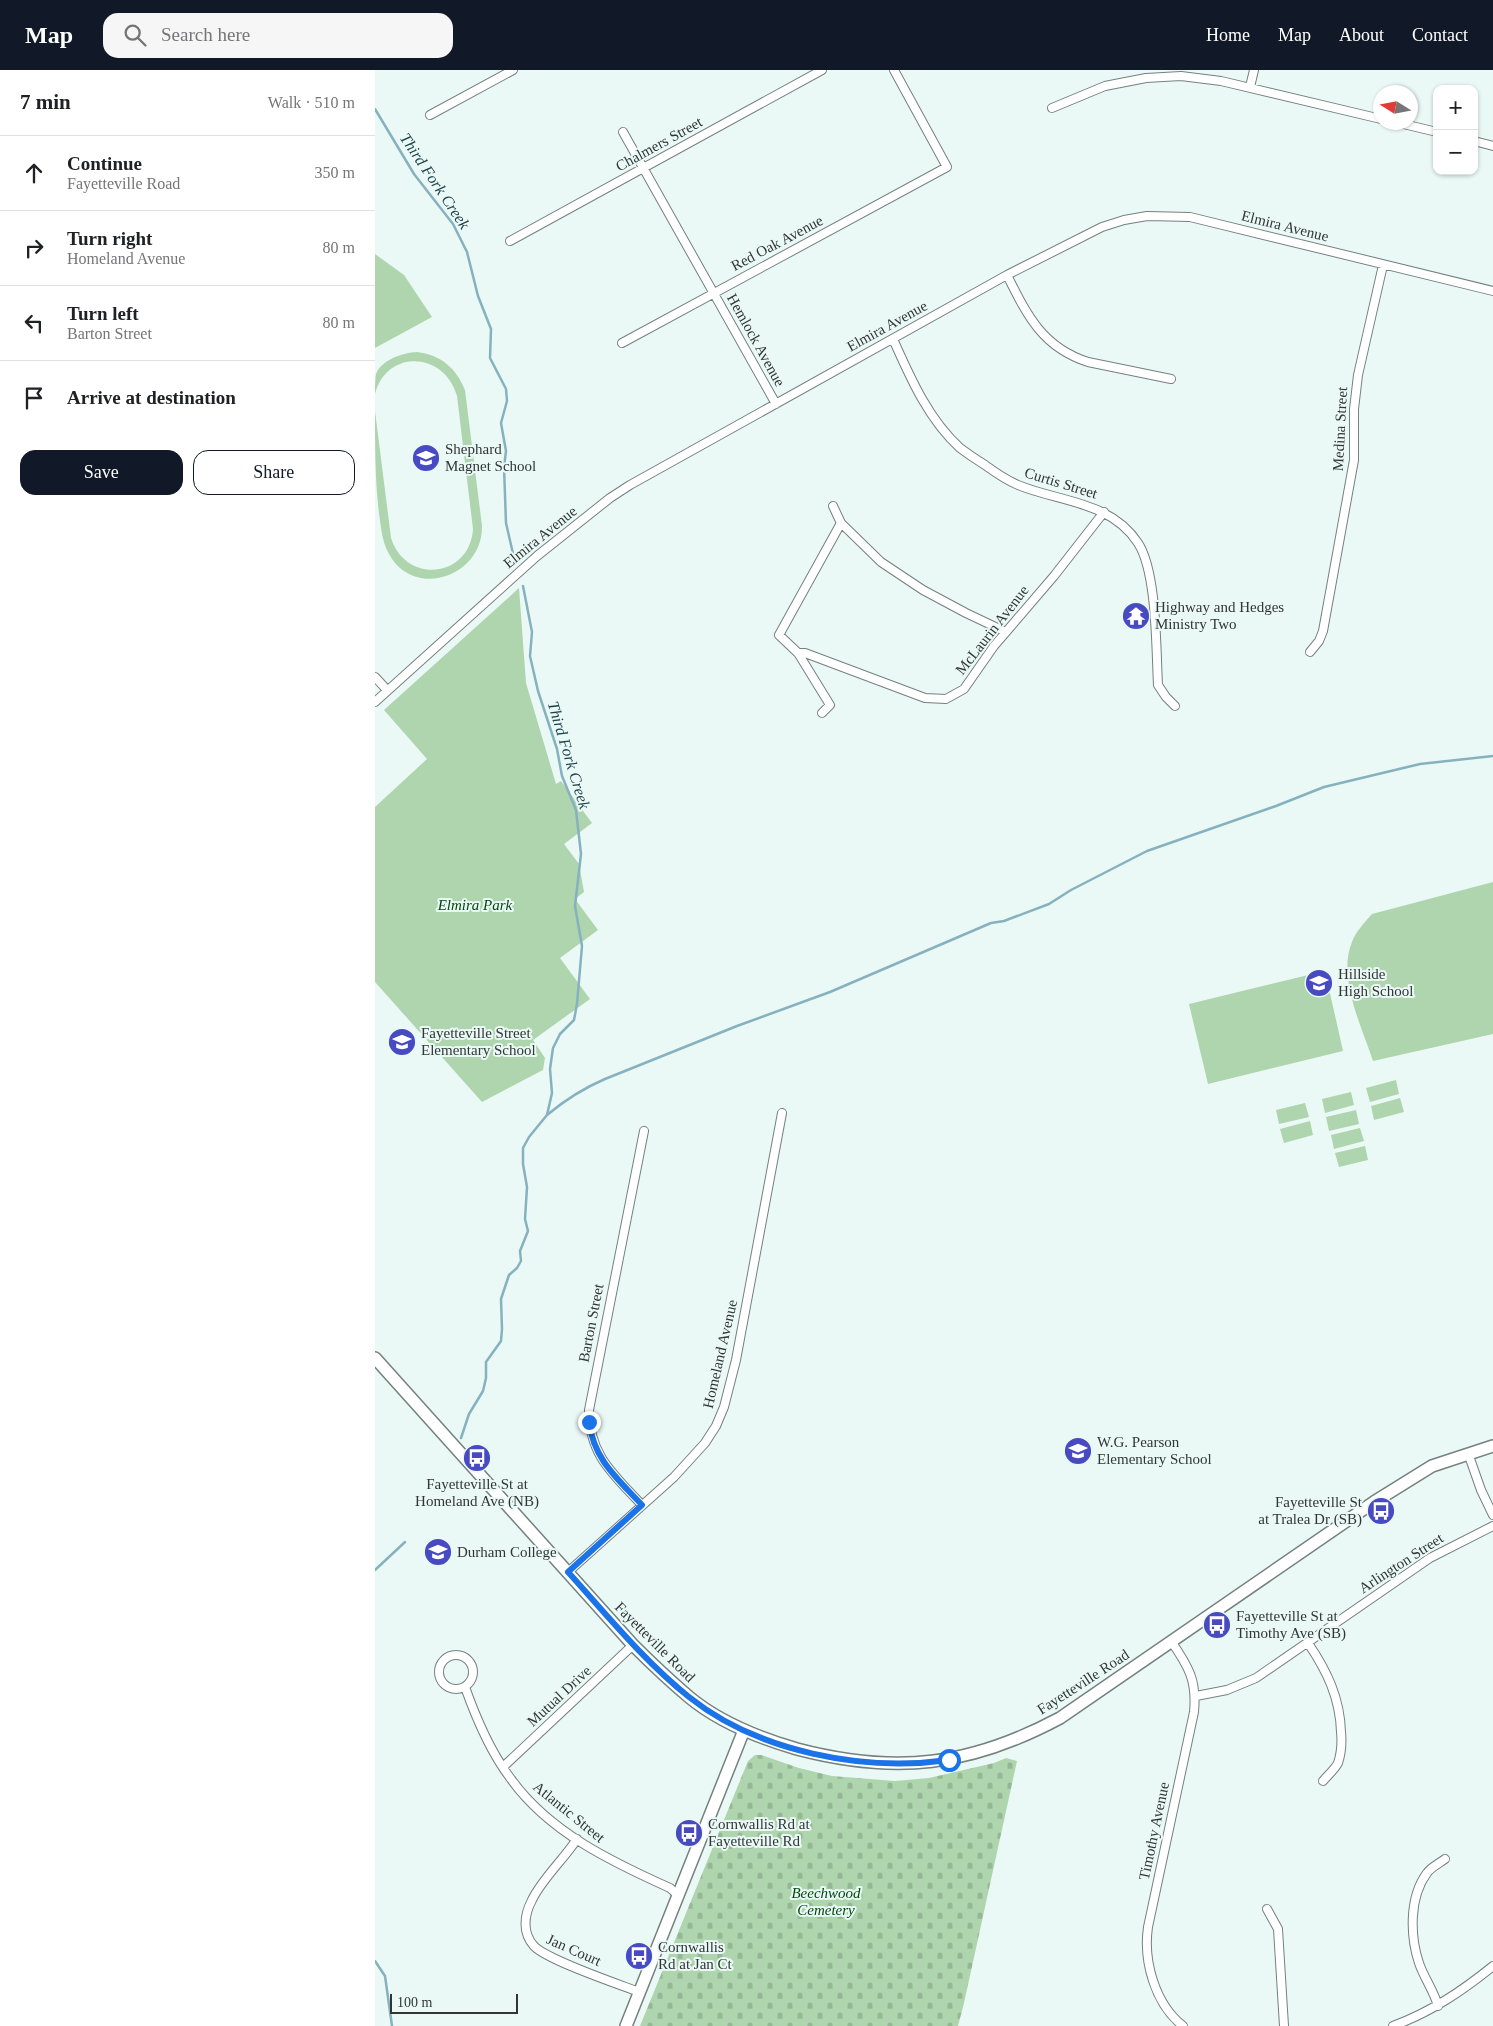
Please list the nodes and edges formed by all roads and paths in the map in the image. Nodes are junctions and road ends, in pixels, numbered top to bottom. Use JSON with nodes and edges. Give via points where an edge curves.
{"nodes":[{"id":1,"x":513,"y":70,"type":"edge"},
{"id":2,"x":821,"y":70,"type":"edge"},
{"id":3,"x":894,"y":70,"type":"edge"},
{"id":4,"x":1254,"y":70,"type":"edge"},
{"id":5,"x":1250,"y":88,"type":"junction"},
{"id":6,"x":1052,"y":108,"type":"dead end"},
{"id":7,"x":430,"y":115,"type":"dead end"},
{"id":8,"x":1373,"y":117,"type":"edge"},
{"id":9,"x":1418,"y":127,"type":"edge"},
{"id":10,"x":1433,"y":131,"type":"edge"},
{"id":11,"x":623,"y":132,"type":"dead end"},
{"id":12,"x":1478,"y":142,"type":"edge"},
{"id":13,"x":1493,"y":146,"type":"edge"},
{"id":14,"x":644,"y":168,"type":"junction"},
{"id":15,"x":510,"y":240,"type":"dead end"},
{"id":16,"x":1383,"y":265,"type":"junction"},
{"id":17,"x":1007,"y":275,"type":"junction"},
{"id":18,"x":1493,"y":291,"type":"edge"},
{"id":19,"x":714,"y":293,"type":"junction"},
{"id":20,"x":893,"y":339,"type":"junction"},
{"id":21,"x":621,"y":343,"type":"dead end"},
{"id":22,"x":1171,"y":379,"type":"dead end"},
{"id":23,"x":776,"y":404,"type":"junction"},
{"id":24,"x":833,"y":506,"type":"dead end"},
{"id":25,"x":1104,"y":512,"type":"junction"},
{"id":26,"x":841,"y":523,"type":"junction"},
{"id":27,"x":1006,"y":632,"type":"junction"},
{"id":28,"x":1310,"y":652,"type":"dead end"},
{"id":29,"x":798,"y":653,"type":"junction"},
{"id":30,"x":375,"y":677,"type":"edge"},
{"id":31,"x":387,"y":690,"type":"junction"},
{"id":32,"x":375,"y":702,"type":"edge"},
{"id":33,"x":1175,"y":706,"type":"dead end"},
{"id":34,"x":822,"y":713,"type":"dead end"},
{"id":35,"x":782,"y":1112,"type":"dead end"},
{"id":36,"x":644,"y":1131,"type":"dead end"},
{"id":37,"x":375,"y":1358,"type":"edge"},
{"id":38,"x":1493,"y":1446,"type":"edge"},
{"id":39,"x":1468,"y":1453,"type":"junction"},
{"id":40,"x":642,"y":1505,"type":"junction"},
{"id":41,"x":1493,"y":1515,"type":"edge"},
{"id":42,"x":1493,"y":1526,"type":"edge"},
{"id":43,"x":568,"y":1572,"type":"junction"},
{"id":44,"x":1171,"y":1642,"type":"junction"},
{"id":45,"x":1308,"y":1643,"type":"junction"},
{"id":46,"x":633,"y":1645,"type":"junction"},
{"id":47,"x":465,"y":1687,"type":"junction"},
{"id":48,"x":1196,"y":1696,"type":"junction"},
{"id":49,"x":745,"y":1730,"type":"junction"},
{"id":50,"x":503,"y":1768,"type":"junction"},
{"id":51,"x":1323,"y":1780,"type":"dead end"},
{"id":52,"x":577,"y":1839,"type":"junction"},
{"id":53,"x":1445,"y":1859,"type":"dead end"},
{"id":54,"x":679,"y":1896,"type":"junction"},
{"id":55,"x":1267,"y":1909,"type":"dead end"},
{"id":56,"x":1493,"y":1966,"type":"edge"},
{"id":57,"x":639,"y":1992,"type":"junction"},
{"id":58,"x":1438,"y":2006,"type":"junction"},
{"id":59,"x":626,"y":2026,"type":"edge"},
{"id":60,"x":1181,"y":2026,"type":"edge"},
{"id":61,"x":1284,"y":2026,"type":"edge"},
{"id":62,"x":1393,"y":2026,"type":"edge"}],
"edges":[{"from":1,"to":7,"type":"street"},
{"from":2,"to":14,"type":"street","name":"Chalmers Street"},
{"from":3,"to":19,"type":"street","name":"Red Oak Avenue","via":[[947,167]]},
{"from":4,"to":5,"type":"street"},
{"from":5,"to":6,"type":"street","via":[[1201,78],[1163,76],[1105,86]]},
{"from":5,"to":8,"type":"street"},
{"from":9,"to":10,"type":"street"},
{"from":11,"to":14,"type":"street","name":"Hemlock Avenue"},
{"from":12,"to":13,"type":"street"},
{"from":14,"to":15,"type":"street","name":"Chalmers Street"},
{"from":14,"to":19,"type":"street","name":"Hemlock Avenue"},
{"from":16,"to":17,"type":"street","name":"Elmira Avenue","via":[[1214,222],[1157,216],[1102,227]]},
{"from":16,"to":18,"type":"street","name":"Elmira Avenue"},
{"from":16,"to":28,"type":"street","name":"Medina Street","via":[[1355,392],[1355,460],[1349,496],[1323,631]]},
{"from":17,"to":20,"type":"street","name":"Elmira Avenue"},
{"from":17,"to":22,"type":"street","via":[[1032,321],[1053,345],[1088,362]]},
{"from":19,"to":21,"type":"street","name":"Red Oak Avenue"},
{"from":19,"to":23,"type":"street","name":"Hemlock Avenue"},
{"from":20,"to":23,"type":"street","name":"Elmira Avenue"},
{"from":20,"to":25,"type":"street","name":"Curtis Street","via":[[914,385],[938,422],[965,451],[1017,485]]},
{"from":23,"to":31,"type":"street","name":"Elmira Avenue","via":[[610,498],[531,561]]},
{"from":24,"to":26,"type":"street"},
{"from":25,"to":27,"type":"street","name":"McLaurin Avenue"},
{"from":25,"to":33,"type":"street","name":"Curtis Street","via":[[1120,523],[1143,552],[1149,569],[1157,685]]},
{"from":26,"to":27,"type":"street","via":[[881,562],[932,594]]},
{"from":26,"to":29,"type":"street","via":[[779,635]]},
{"from":27,"to":29,"type":"street","name":"McLaurin Avenue","via":[[964,689],[946,699],[925,698]]},
{"from":29,"to":34,"type":"street","via":[[830,705]]},
{"from":30,"to":31,"type":"street"},
{"from":31,"to":32,"type":"street","name":"Elmira Avenue"},
{"from":35,"to":40,"type":"street","name":"Homeland Avenue","via":[[736,1360],[724,1407],[705,1443]]},
{"from":36,"to":40,"type":"street","name":"Barton Street","via":[[589,1410],[591,1436],[599,1456]]},
{"from":37,"to":43,"type":"main road","name":"Fayetteville Road"},
{"from":38,"to":39,"type":"main road","name":"Fayetteville Road"},
{"from":39,"to":41,"type":"street"},
{"from":39,"to":44,"type":"main road","name":"Fayetteville Road","via":[[1422,1472],[1374,1502]]},
{"from":40,"to":43,"type":"street","name":"Homeland Avenue"},
{"from":42,"to":45,"type":"street","name":"Arlington Street","via":[[1430,1558]]},
{"from":43,"to":46,"type":"main road","name":"Fayetteville Road"},
{"from":44,"to":48,"type":"street","name":"Timothy Avenue","via":[[1190,1672]]},
{"from":44,"to":49,"type":"main road","name":"Fayetteville Road","via":[[1060,1718],[1015,1740],[949,1760],[901,1764],[839,1759]]},
{"from":45,"to":48,"type":"street","name":"Arlington Street","via":[[1247,1682]]},
{"from":45,"to":51,"type":"street","via":[[1331,1682],[1341,1720],[1337,1765]]},
{"from":46,"to":49,"type":"main road","name":"Fayetteville Road","via":[[689,1697]]},
{"from":46,"to":50,"type":"street","name":"Mutual Drive"},
{"from":47,"to":47,"type":"street","via":[[474,1672],[471,1663],[465,1657],[448,1657],[441,1664],[442,1681],[448,1687]]},
{"from":47,"to":50,"type":"street","name":"Atlantic Street"},
{"from":48,"to":60,"type":"street","name":"Timothy Avenue","via":[[1146,1938],[1149,1965],[1157,1990]]},
{"from":49,"to":54,"type":"main road"},
{"from":50,"to":52,"type":"street","name":"Atlantic Street","via":[[517,1788]]},
{"from":52,"to":54,"type":"street","name":"Atlantic Street","via":[[599,1854],[670,1888]]},
{"from":52,"to":57,"type":"street","name":"Jan Court","via":[[533,1898],[525,1925],[528,1937],[535,1948],[549,1956]]},
{"from":53,"to":58,"type":"street","via":[[1427,1872],[1416,1896],[1413,1919],[1419,1964]]},
{"from":54,"to":57,"type":"main road"},
{"from":55,"to":61,"type":"street","via":[[1278,1929]]},
{"from":56,"to":58,"type":"street"},
{"from":57,"to":59,"type":"main road"},
{"from":58,"to":62,"type":"street"}]}
